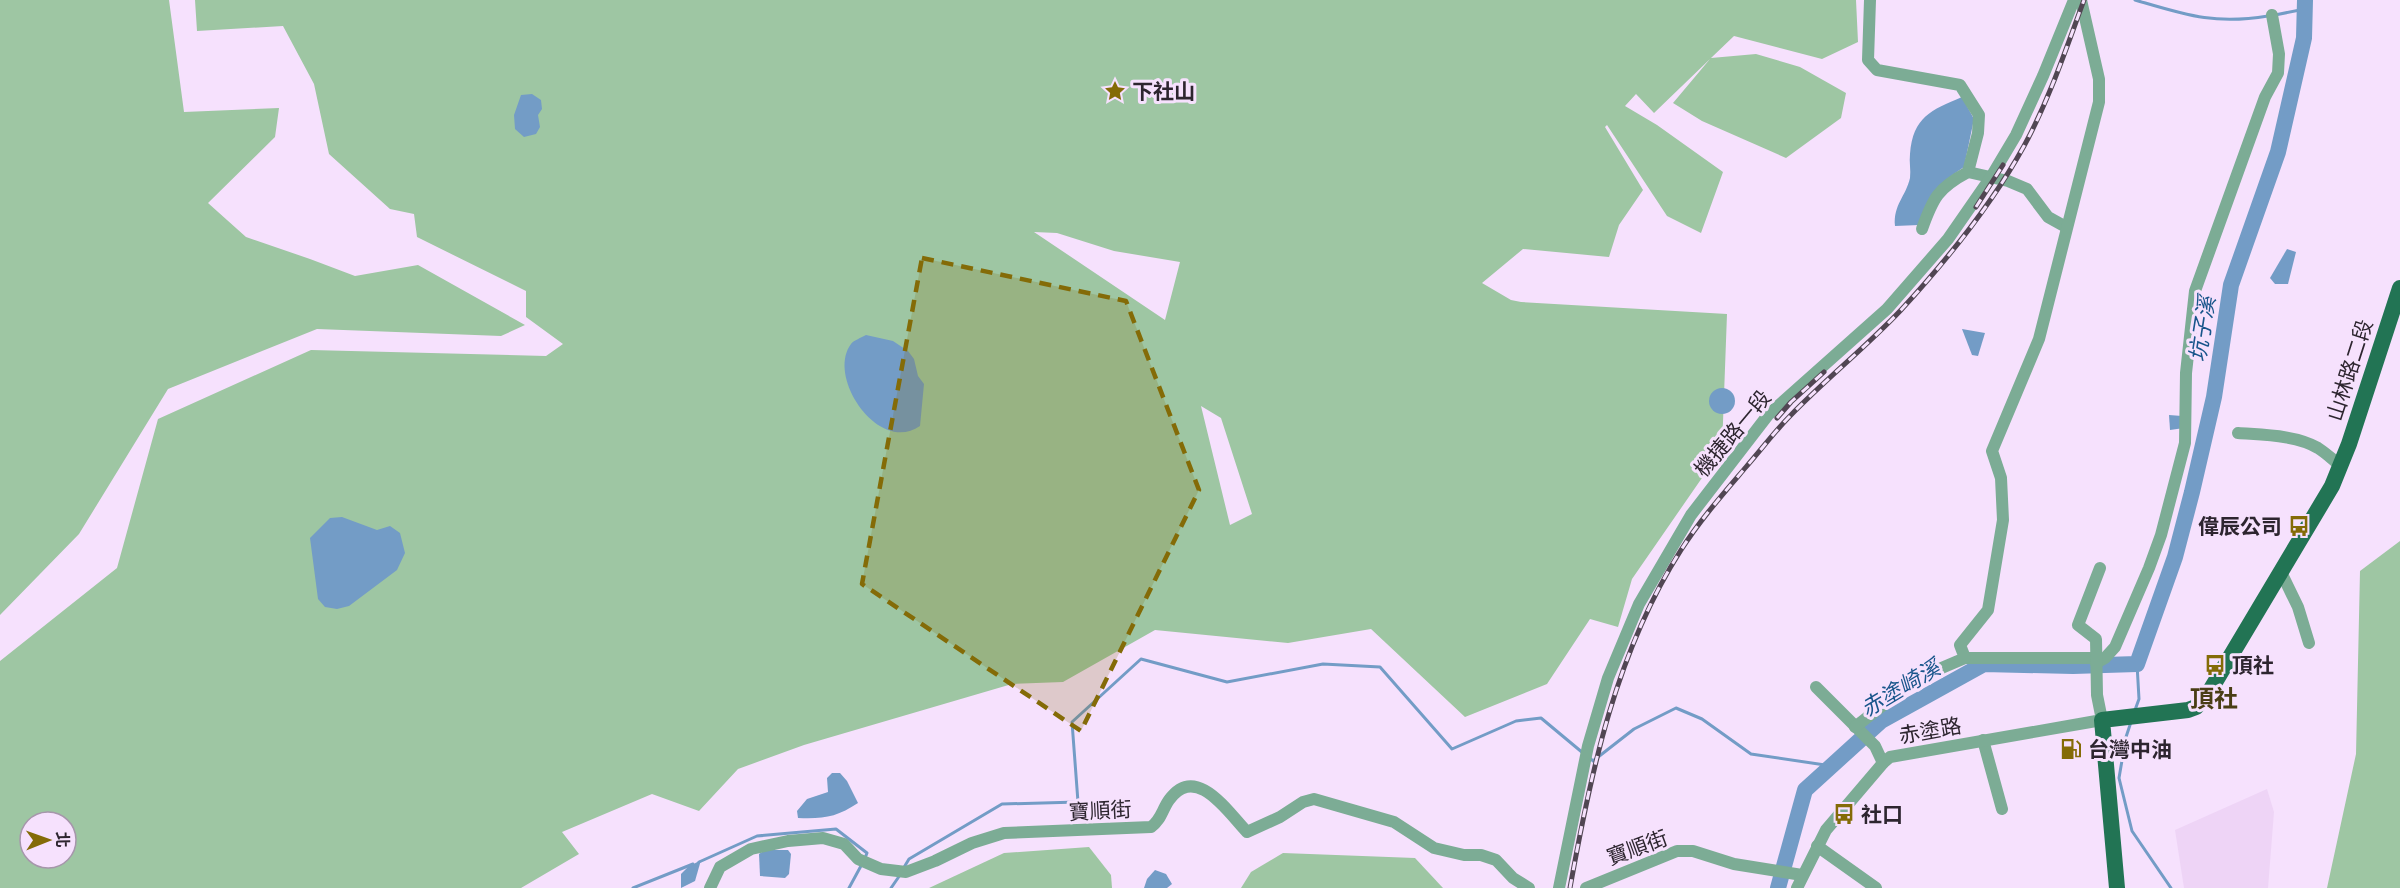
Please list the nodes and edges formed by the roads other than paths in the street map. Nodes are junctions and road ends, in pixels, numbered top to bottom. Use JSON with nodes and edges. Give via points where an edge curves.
{"nodes":[{"id":1,"x":1870,"y":0,"type":"edge"},
{"id":2,"x":2074,"y":0,"type":"edge"},
{"id":3,"x":2081,"y":0,"type":"edge"},
{"id":4,"x":2272,"y":15,"type":"dead end"},
{"id":5,"x":1968,"y":172,"type":"junction"},
{"id":6,"x":1991,"y":177,"type":"junction"},
{"id":7,"x":2066,"y":227,"type":"junction"},
{"id":8,"x":1922,"y":229,"type":"dead end"},
{"id":9,"x":2400,"y":288,"type":"edge"},
{"id":10,"x":2238,"y":433,"type":"dead end"},
{"id":11,"x":2341,"y":466,"type":"junction"},
{"id":12,"x":2100,"y":568,"type":"dead end"},
{"id":13,"x":2281,"y":572,"type":"junction"},
{"id":14,"x":2309,"y":643,"type":"dead end"},
{"id":15,"x":1965,"y":657,"type":"junction"},
{"id":16,"x":2096,"y":661,"type":"junction"},
{"id":17,"x":1816,"y":687,"type":"dead end"},
{"id":18,"x":2102,"y":720,"type":"junction"},
{"id":19,"x":1857,"y":728,"type":"junction"},
{"id":20,"x":1983,"y":740,"type":"junction"},
{"id":21,"x":1883,"y":762,"type":"junction"},
{"id":22,"x":2002,"y":808,"type":"dead end"},
{"id":23,"x":1817,"y":846,"type":"junction"},
{"id":24,"x":1797,"y":875,"type":"junction"},
{"id":25,"x":710,"y":888,"type":"edge"},
{"id":26,"x":1529,"y":888,"type":"edge"},
{"id":27,"x":1559,"y":888,"type":"edge"},
{"id":28,"x":1586,"y":888,"type":"edge"},
{"id":29,"x":1797,"y":888,"type":"edge"},
{"id":30,"x":1876,"y":888,"type":"edge"},
{"id":31,"x":2117,"y":888,"type":"edge"}],
"edges":[{"from":1,"to":5,"type":"street","via":[[1868,60],[1877,70],[1960,85],[1980,115]]},
{"from":2,"to":6,"type":"street","name":"機捷路一段","via":[[2021,125]]},
{"from":3,"to":7,"type":"street","via":[[2099,79],[2099,102]]},
{"from":4,"to":16,"type":"street","via":[[2278,73],[2265,97],[2195,291],[2186,373],[2185,443],[2161,535],[2115,647]]},
{"from":5,"to":6,"type":"street"},
{"from":5,"to":8,"type":"street","via":[[1949,182],[1932,202]]},
{"from":6,"to":7,"type":"street","via":[[2027,189],[2048,217]]},
{"from":6,"to":27,"type":"street","name":"機捷路一段","via":[[1948,240],[1887,309],[1768,415],[1691,515],[1639,604],[1608,678],[1586,755]]},
{"from":7,"to":15,"type":"street","via":[[2039,339],[1992,451],[2001,478],[2003,520],[1988,610],[1960,645]]},
{"from":9,"to":11,"type":"main road","name":"山林路二段"},
{"from":10,"to":11,"type":"street","via":[[2317,447]]},
{"from":11,"to":13,"type":"main road","name":"山林路二段"},
{"from":12,"to":16,"type":"street","via":[[2078,625],[2096,639]]},
{"from":13,"to":14,"type":"street"},
{"from":13,"to":18,"type":"main road","name":"山林路二段","via":[[2203,702],[2188,710]]},
{"from":15,"to":16,"type":"street"},
{"from":15,"to":19,"type":"street","via":[[1918,678]]},
{"from":16,"to":18,"type":"street"},
{"from":17,"to":19,"type":"street"},
{"from":18,"to":20,"type":"street","name":"赤塗路"},
{"from":18,"to":31,"type":"main road"},
{"from":19,"to":21,"type":"street","via":[[1875,746]]},
{"from":20,"to":21,"type":"street","name":"赤塗路","via":[[1890,757]]},
{"from":20,"to":22,"type":"street"},
{"from":21,"to":23,"type":"street","name":"赤塗路","via":[[1832,821]]},
{"from":23,"to":24,"type":"street","name":"赤塗路"},
{"from":23,"to":30,"type":"street"},
{"from":24,"to":28,"type":"street","name":"寶順街","via":[[1677,851]]},
{"from":24,"to":29,"type":"street","name":"赤塗路"},
{"from":25,"to":26,"type":"street","name":"寶順街","via":[[720,867],[752,849],[788,841],[823,838],[844,844],[858,859],[881,869],[906,872],[1004,832],[1151,827],[1182,787],[1194,785],[1209,792],[1247,832],[1314,798],[1394,822],[1434,848],[1496,860]]}]}
